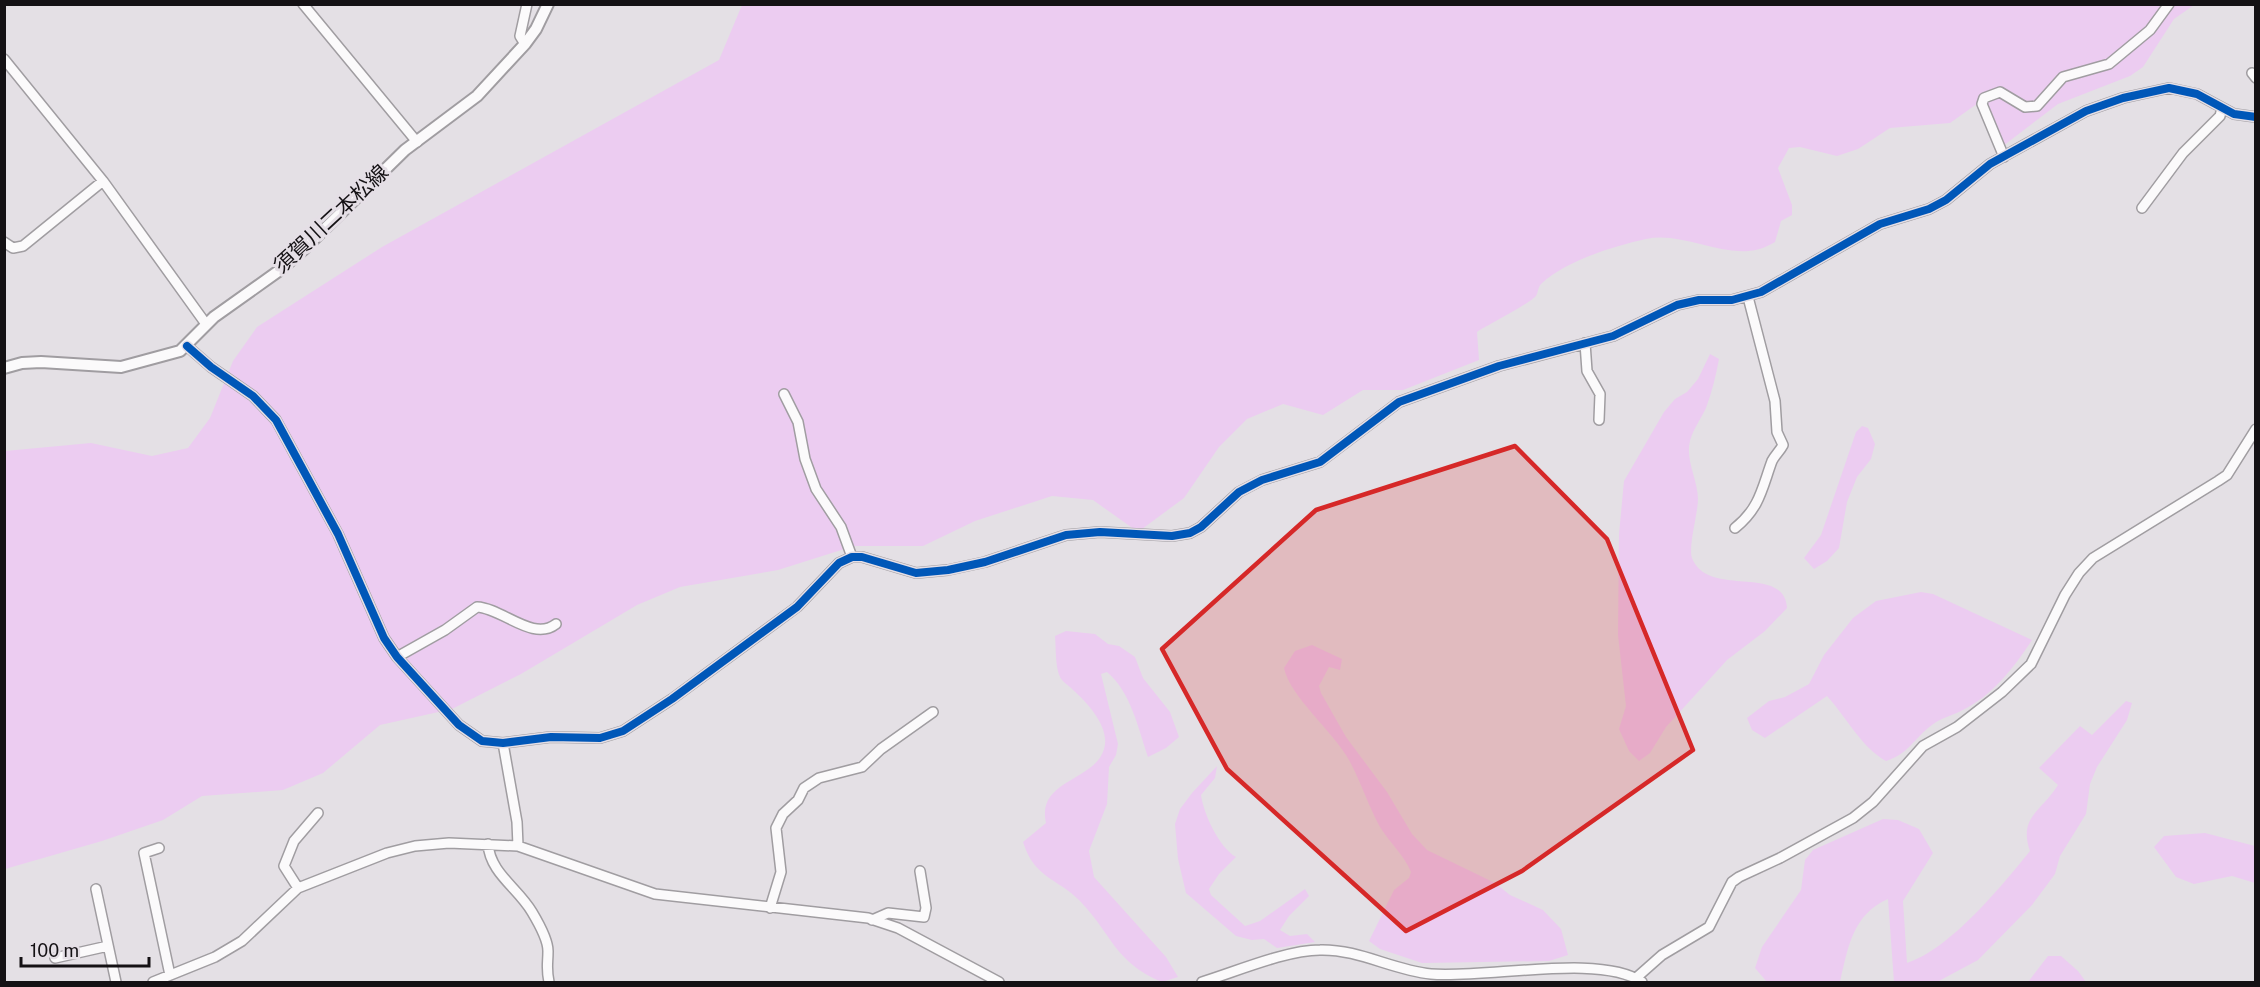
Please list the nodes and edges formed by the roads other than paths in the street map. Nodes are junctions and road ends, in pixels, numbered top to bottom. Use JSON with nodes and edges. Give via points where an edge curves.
{"nodes":[{"id":1,"x":303,"y":4,"type":"edge"},
{"id":2,"x":527,"y":4,"type":"edge"},
{"id":3,"x":548,"y":4,"type":"edge"},
{"id":4,"x":2169,"y":4,"type":"edge"},
{"id":5,"x":525,"y":44,"type":"junction"},
{"id":6,"x":4,"y":59,"type":"edge"},
{"id":7,"x":2222,"y":108,"type":"junction"},
{"id":8,"x":2256,"y":117,"type":"edge"},
{"id":9,"x":417,"y":142,"type":"junction"},
{"id":10,"x":2004,"y":157,"type":"junction"},
{"id":11,"x":103,"y":181,"type":"junction"},
{"id":12,"x":2142,"y":208,"type":"dead end"},
{"id":13,"x":4,"y":243,"type":"edge"},
{"id":14,"x":1748,"y":297,"type":"junction"},
{"id":15,"x":206,"y":324,"type":"junction"},
{"id":16,"x":1586,"y":343,"type":"junction"},
{"id":17,"x":187,"y":346,"type":"junction"},
{"id":18,"x":4,"y":368,"type":"edge"},
{"id":19,"x":784,"y":394,"type":"dead end"},
{"id":20,"x":1599,"y":420,"type":"dead end"},
{"id":21,"x":2256,"y":429,"type":"edge"},
{"id":22,"x":1736,"y":528,"type":"dead end"},
{"id":23,"x":852,"y":557,"type":"junction"},
{"id":24,"x":556,"y":624,"type":"dead end"},
{"id":25,"x":397,"y":657,"type":"junction"},
{"id":26,"x":933,"y":712,"type":"dead end"},
{"id":27,"x":503,"y":743,"type":"junction"},
{"id":28,"x":318,"y":813,"type":"dead end"},
{"id":29,"x":488,"y":844,"type":"junction"},
{"id":30,"x":518,"y":846,"type":"junction"},
{"id":31,"x":159,"y":848,"type":"dead end"},
{"id":32,"x":920,"y":871,"type":"dead end"},
{"id":33,"x":298,"y":888,"type":"junction"},
{"id":34,"x":96,"y":889,"type":"dead end"},
{"id":35,"x":770,"y":908,"type":"junction"},
{"id":36,"x":872,"y":920,"type":"junction"},
{"id":37,"x":108,"y":946,"type":"junction"},
{"id":38,"x":55,"y":958,"type":"dead end"},
{"id":39,"x":170,"y":975,"type":"junction"},
{"id":40,"x":1639,"y":980,"type":"edge"},
{"id":41,"x":116,"y":982,"type":"edge"},
{"id":42,"x":153,"y":982,"type":"edge"},
{"id":43,"x":549,"y":982,"type":"edge"},
{"id":44,"x":999,"y":982,"type":"edge"},
{"id":45,"x":1202,"y":982,"type":"edge"}],
"edges":[{"from":1,"to":9,"type":"street"},
{"from":2,"to":5,"type":"street","via":[[520,36]]},
{"from":3,"to":5,"type":"main road","name":"須賀川二本松線"},
{"from":4,"to":10,"type":"street","via":[[2150,30],[2109,64],[2063,77],[2037,106],[2025,107],[2000,92],[1984,98],[1982,104]]},
{"from":5,"to":9,"type":"main road","name":"須賀川二本松線","via":[[477,96]]},
{"from":6,"to":11,"type":"street"},
{"from":7,"to":8,"type":"street"},
{"from":7,"to":10,"type":"street","via":[[2182,89],[2146,92],[2086,111]]},
{"from":7,"to":12,"type":"street","via":[[2220,116],[2183,153]]},
{"from":9,"to":15,"type":"main road","name":"須賀川二本松線","via":[[296,256]]},
{"from":10,"to":14,"type":"street","via":[[1937,206],[1886,221]]},
{"from":11,"to":13,"type":"street","via":[[23,246],[13,248]]},
{"from":11,"to":15,"type":"street"},
{"from":14,"to":16,"type":"street","via":[[1677,305],[1613,336]]},
{"from":14,"to":22,"type":"street","via":[[1783,445],[1774,457],[1763,492]]},
{"from":15,"to":17,"type":"main road","name":"須賀川二本松線"},
{"from":16,"to":20,"type":"street","via":[[1587,371],[1600,394]]},
{"from":16,"to":23,"type":"street","via":[[1499,366],[1399,402],[1320,462],[1262,480],[1239,492],[1190,533],[1066,535],[969,567],[920,573]]},
{"from":17,"to":18,"type":"main road","name":"須賀川二本松線","via":[[166,357],[121,367],[41,362]]},
{"from":17,"to":25,"type":"street","via":[[253,396],[282,429],[338,534],[384,638]]},
{"from":19,"to":23,"type":"street","via":[[798,422],[816,489],[841,527]]},
{"from":21,"to":40,"type":"street","via":[[2227,474],[2085,565],[2065,595],[2031,664],[2002,692],[1957,727],[1923,746],[1873,802],[1853,818],[1732,882],[1709,927],[1662,955]]},
{"from":23,"to":27,"type":"street","via":[[839,563],[797,607],[623,730],[600,738],[551,737]]},
{"from":24,"to":25,"type":"street","via":[[551,628],[533,628],[477,607]]},
{"from":25,"to":27,"type":"street","via":[[468,733],[482,741]]},
{"from":26,"to":35,"type":"street","via":[[862,767],[819,778],[783,814],[777,828],[781,872]]},
{"from":27,"to":30,"type":"street"},
{"from":28,"to":33,"type":"street","via":[[286,856],[284,866]]},
{"from":29,"to":30,"type":"street"},
{"from":29,"to":33,"type":"street","via":[[401,848]]},
{"from":29,"to":43,"type":"street","via":[[493,864],[533,913],[546,942]]},
{"from":30,"to":35,"type":"street","via":[[655,894]]},
{"from":31,"to":39,"type":"street","via":[[144,853]]},
{"from":32,"to":36,"type":"street","via":[[924,917],[888,913]]},
{"from":33,"to":39,"type":"street","via":[[242,941]]},
{"from":34,"to":37,"type":"street"},
{"from":35,"to":36,"type":"street"},
{"from":36,"to":44,"type":"street","via":[[898,928]]},
{"from":37,"to":38,"type":"street"},
{"from":37,"to":41,"type":"street"},
{"from":39,"to":42,"type":"street"},
{"from":40,"to":45,"type":"street","via":[[1597,968],[1434,974],[1358,953],[1318,950],[1301,951]]}]}
